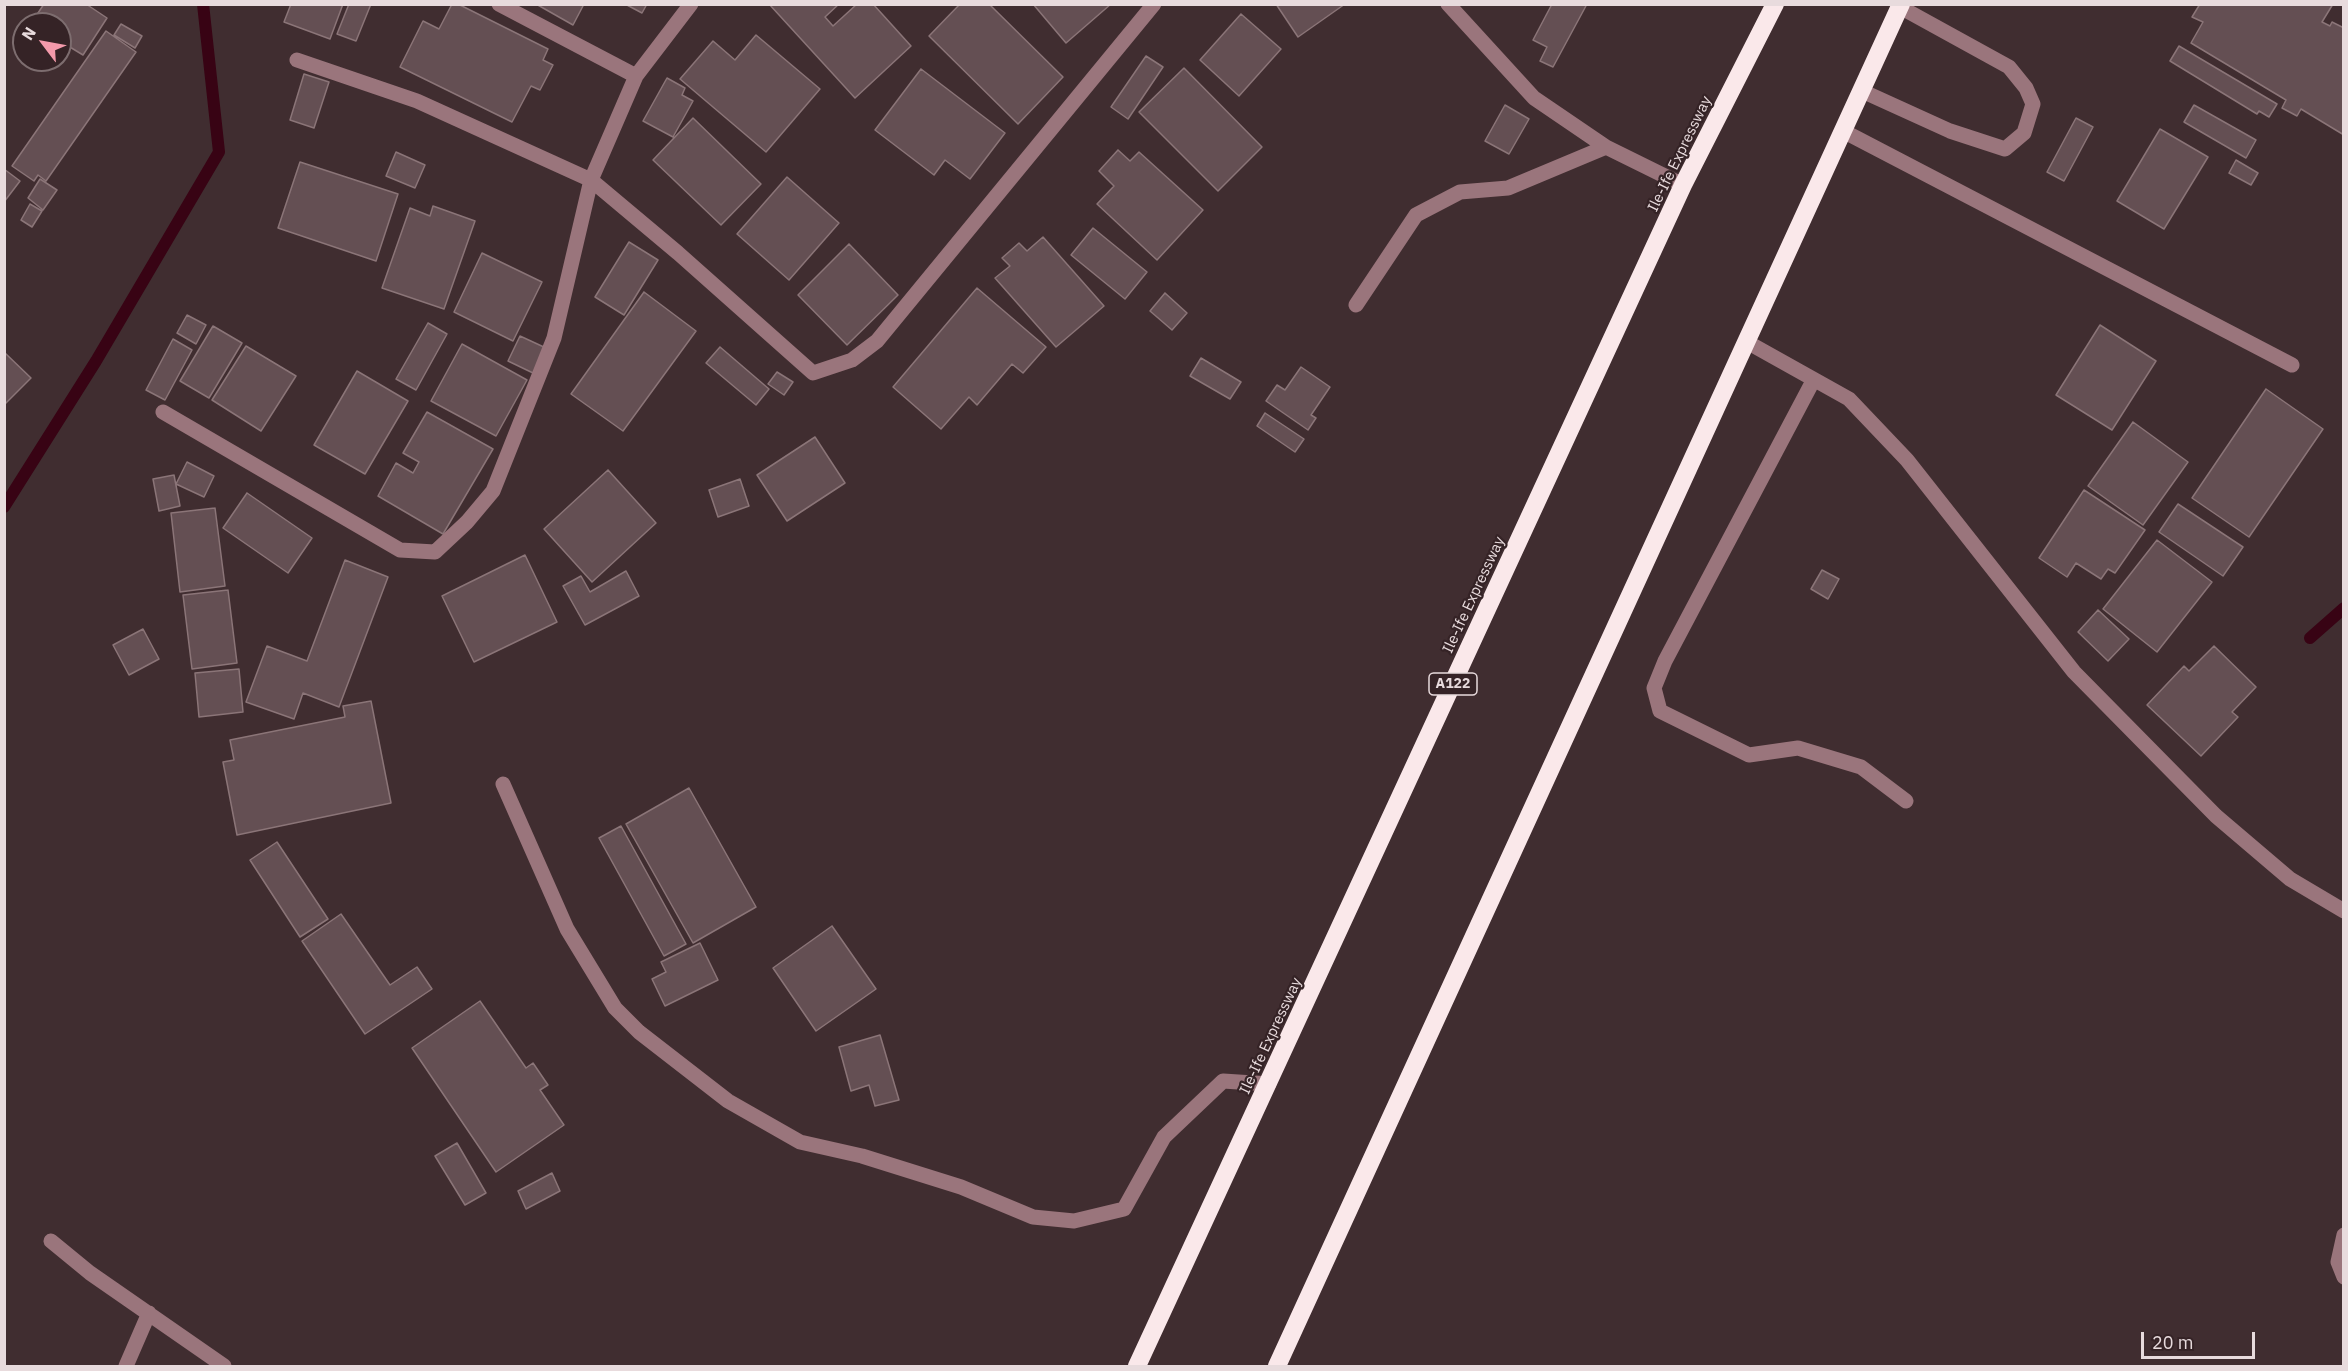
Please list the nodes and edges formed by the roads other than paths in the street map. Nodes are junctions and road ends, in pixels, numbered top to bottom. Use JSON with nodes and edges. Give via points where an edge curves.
{"nodes":[{"id":1,"x":499,"y":4,"type":"edge"},
{"id":2,"x":691,"y":4,"type":"edge"},
{"id":3,"x":1154,"y":4,"type":"edge"},
{"id":4,"x":1448,"y":4,"type":"edge"},
{"id":5,"x":1775,"y":4,"type":"edge"},
{"id":6,"x":1901,"y":6,"type":"edge"},
{"id":7,"x":297,"y":60,"type":"dead end"},
{"id":8,"x":636,"y":76,"type":"junction"},
{"id":9,"x":1862,"y":91,"type":"junction"},
{"id":10,"x":1844,"y":131,"type":"junction"},
{"id":11,"x":1606,"y":147,"type":"junction"},
{"id":12,"x":591,"y":180,"type":"junction"},
{"id":13,"x":1683,"y":185,"type":"junction"},
{"id":14,"x":1356,"y":305,"type":"dead end"},
{"id":15,"x":1747,"y":342,"type":"junction"},
{"id":16,"x":2292,"y":365,"type":"dead end"},
{"id":17,"x":1813,"y":381,"type":"junction"},
{"id":18,"x":163,"y":412,"type":"dead end"},
{"id":19,"x":503,"y":784,"type":"dead end"},
{"id":20,"x":1906,"y":801,"type":"dead end"},
{"id":21,"x":2343,"y":911,"type":"edge"},
{"id":22,"x":1269,"y":1084,"type":"junction"},
{"id":23,"x":2343,"y":1235,"type":"edge"},
{"id":24,"x":51,"y":1241,"type":"dead end"},
{"id":25,"x":2343,"y":1277,"type":"edge"},
{"id":26,"x":149,"y":1312,"type":"junction"},
{"id":27,"x":126,"y":1366,"type":"edge"},
{"id":28,"x":225,"y":1366,"type":"edge"},
{"id":29,"x":1137,"y":1366,"type":"edge"},
{"id":30,"x":1277,"y":1366,"type":"edge"}],
"edges":[{"from":1,"to":8,"type":"street"},
{"from":2,"to":8,"type":"street"},
{"from":3,"to":12,"type":"street","via":[[877,341],[852,360],[813,373]]},
{"from":4,"to":11,"type":"street","via":[[1534,98]]},
{"from":5,"to":13,"type":"highway","name":"Ile-Ife Expressway","number":"A122"},
{"from":6,"to":9,"type":"highway"},
{"from":6,"to":9,"type":"street","via":[[2010,67],[2033,104],[2024,134],[2005,149],[1950,131]]},
{"from":7,"to":12,"type":"street","via":[[417,101]]},
{"from":8,"to":12,"type":"street"},
{"from":9,"to":10,"type":"highway"},
{"from":10,"to":15,"type":"highway"},
{"from":10,"to":16,"type":"street"},
{"from":11,"to":13,"type":"street"},
{"from":11,"to":14,"type":"street","via":[[1508,188],[1460,192],[1416,215]]},
{"from":12,"to":18,"type":"street","via":[[554,338],[493,491],[468,522],[435,552],[400,550]]},
{"from":13,"to":22,"type":"highway","name":"Ile-Ife Expressway","number":"A122"},
{"from":15,"to":17,"type":"street"},
{"from":15,"to":30,"type":"highway"},
{"from":17,"to":20,"type":"street","via":[[1654,688],[1660,711],[1749,755],[1798,748],[1861,767]]},
{"from":17,"to":21,"type":"street","via":[[1850,399],[1907,460],[2074,672],[2216,816],[2290,879]]},
{"from":19,"to":22,"type":"street","via":[[567,928],[615,1008],[639,1032],[728,1101],[800,1142],[862,1156],[961,1187],[1033,1217],[1074,1221],[1124,1209],[1164,1137],[1223,1081]]},
{"from":22,"to":29,"type":"highway","name":"Ile-Ife Expressway","number":"A122"},
{"from":23,"to":25,"type":"street","via":[[2338,1262]]},
{"from":24,"to":26,"type":"street","via":[[90,1273]]},
{"from":26,"to":27,"type":"street"},
{"from":26,"to":28,"type":"street"}]}
